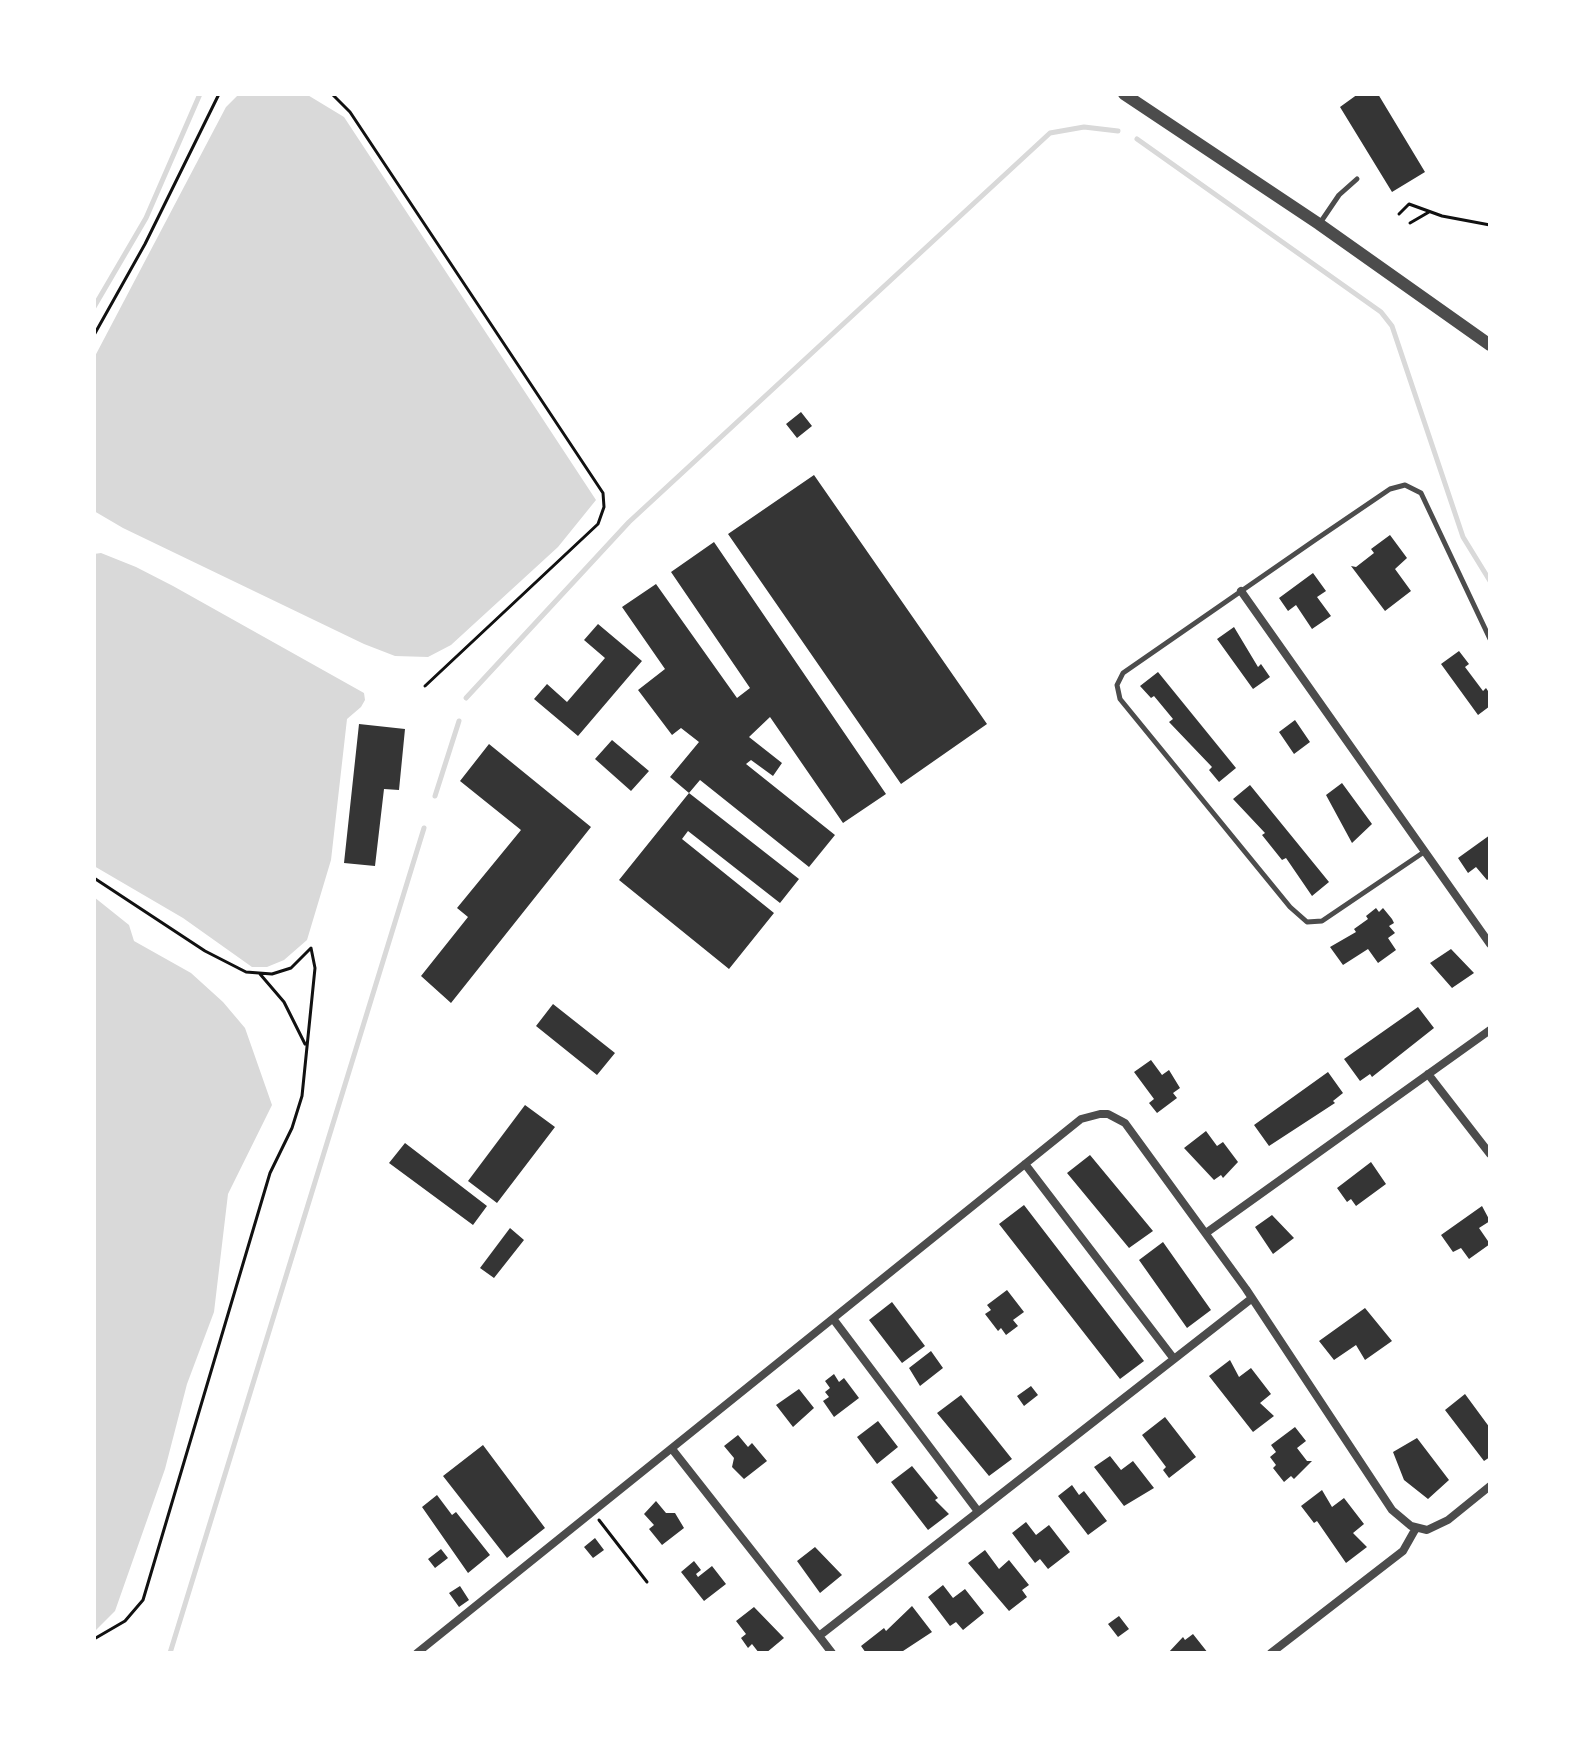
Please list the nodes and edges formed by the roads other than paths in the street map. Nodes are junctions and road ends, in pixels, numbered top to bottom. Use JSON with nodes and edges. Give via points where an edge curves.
{"nodes":[{"id":1,"x":1124,"y":94,"type":"edge"},
{"id":2,"x":1357,"y":179,"type":"dead end"},
{"id":3,"x":1319,"y":224,"type":"junction"},
{"id":4,"x":1490,"y":345,"type":"edge"},
{"id":5,"x":1241,"y":591,"type":"junction"},
{"id":6,"x":1490,"y":639,"type":"edge"},
{"id":7,"x":1424,"y":852,"type":"junction"},
{"id":8,"x":1490,"y":944,"type":"edge"},
{"id":9,"x":1490,"y":1030,"type":"edge"},
{"id":10,"x":1428,"y":1074,"type":"junction"},
{"id":11,"x":1490,"y":1154,"type":"edge"},
{"id":12,"x":1025,"y":1164,"type":"junction"},
{"id":13,"x":1206,"y":1233,"type":"junction"},
{"id":14,"x":1251,"y":1299,"type":"junction"},
{"id":15,"x":834,"y":1320,"type":"junction"},
{"id":16,"x":1174,"y":1359,"type":"junction"},
{"id":17,"x":672,"y":1449,"type":"junction"},
{"id":18,"x":1490,"y":1486,"type":"edge"},
{"id":19,"x":977,"y":1510,"type":"junction"},
{"id":20,"x":1416,"y":1528,"type":"junction"},
{"id":21,"x":819,"y":1636,"type":"junction"},
{"id":22,"x":417,"y":1653,"type":"edge"},
{"id":23,"x":832,"y":1653,"type":"edge"},
{"id":24,"x":1271,"y":1653,"type":"edge"}],
"edges":[{"from":1,"to":3,"type":"street"},
{"from":2,"to":3,"type":"lane"},
{"from":3,"to":4,"type":"street"},
{"from":5,"to":6,"type":"lane","via":[[1390,489],[1405,485],[1421,493]]},
{"from":5,"to":7,"type":"street"},
{"from":5,"to":7,"type":"lane","via":[[1123,673],[1117,685],[1120,699],[1307,922],[1322,921]]},
{"from":7,"to":8,"type":"street"},
{"from":9,"to":10,"type":"street"},
{"from":10,"to":11,"type":"street"},
{"from":10,"to":13,"type":"street"},
{"from":12,"to":13,"type":"street","via":[[1081,1119],[1108,1114],[1125,1123]]},
{"from":12,"to":15,"type":"street"},
{"from":12,"to":16,"type":"street"},
{"from":13,"to":14,"type":"street"},
{"from":14,"to":16,"type":"street"},
{"from":14,"to":20,"type":"street","via":[[1392,1510]]},
{"from":15,"to":17,"type":"street"},
{"from":15,"to":19,"type":"street"},
{"from":16,"to":19,"type":"street"},
{"from":17,"to":21,"type":"street"},
{"from":17,"to":22,"type":"street"},
{"from":18,"to":20,"type":"street","via":[[1437,1527]]},
{"from":19,"to":21,"type":"street"},
{"from":20,"to":24,"type":"street","via":[[1403,1551]]},
{"from":21,"to":23,"type":"street"}]}
